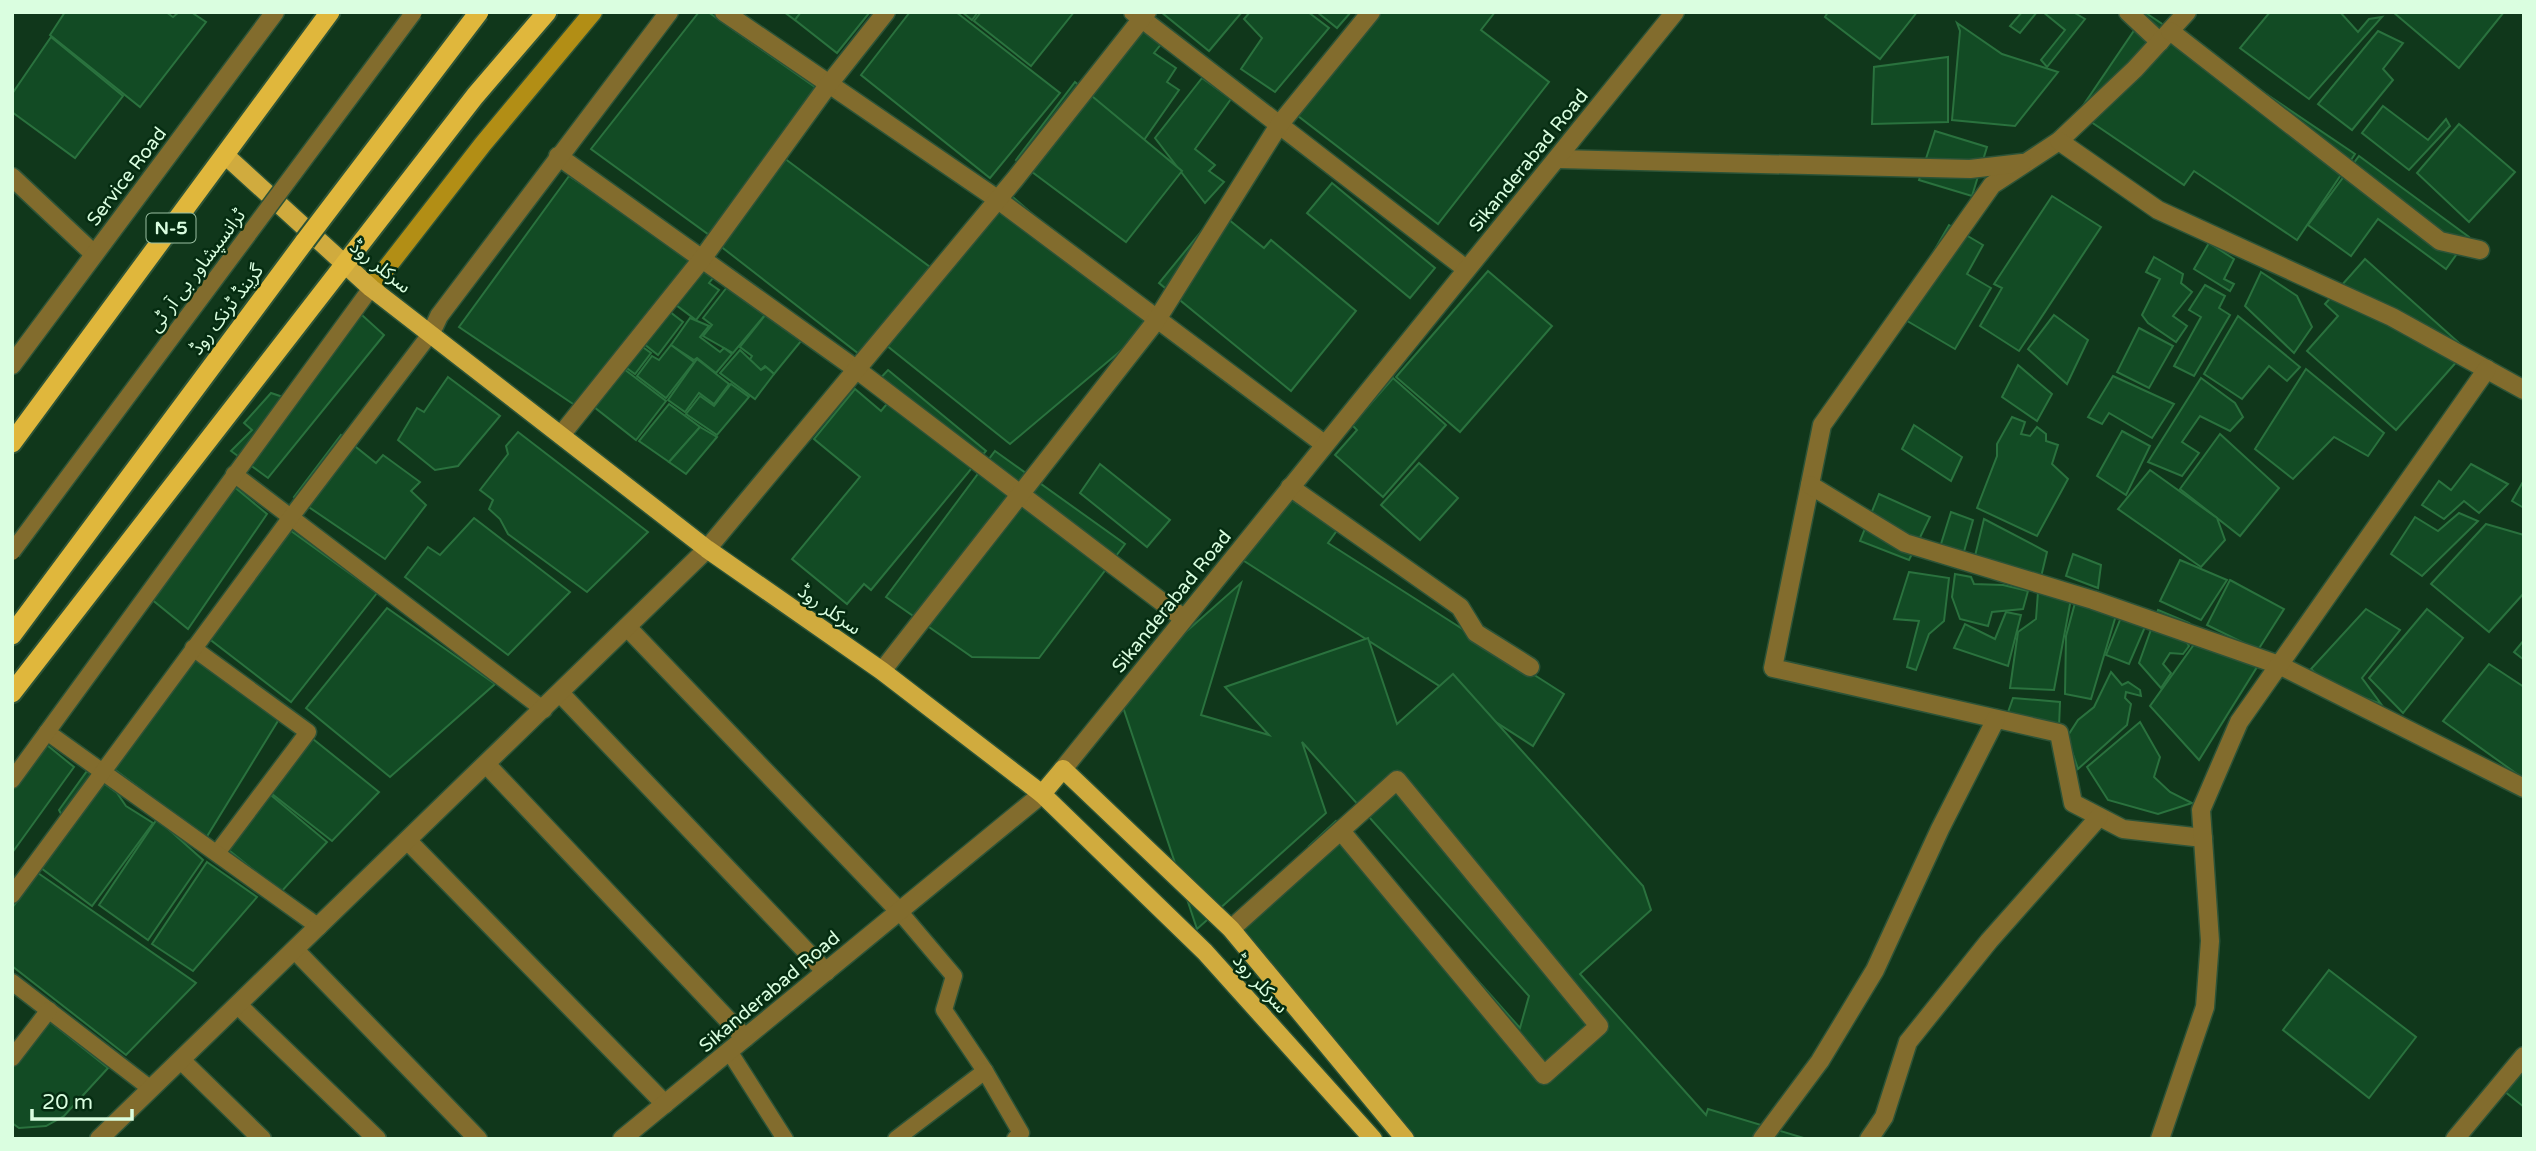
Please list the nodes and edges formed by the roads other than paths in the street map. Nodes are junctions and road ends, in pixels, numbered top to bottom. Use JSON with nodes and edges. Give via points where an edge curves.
{"nodes":[{"id":1,"x":275,"y":12,"type":"edge"},
{"id":2,"x":330,"y":12,"type":"edge"},
{"id":3,"x":414,"y":12,"type":"edge"},
{"id":4,"x":479,"y":12,"type":"edge"},
{"id":5,"x":547,"y":12,"type":"edge"},
{"id":6,"x":593,"y":12,"type":"edge"},
{"id":7,"x":669,"y":12,"type":"edge"},
{"id":8,"x":724,"y":12,"type":"edge"},
{"id":9,"x":886,"y":12,"type":"edge"},
{"id":10,"x":1371,"y":12,"type":"edge"},
{"id":11,"x":1675,"y":12,"type":"edge"},
{"id":12,"x":2128,"y":12,"type":"edge"},
{"id":13,"x":2187,"y":12,"type":"edge"},
{"id":14,"x":1140,"y":14,"type":"edge"},
{"id":15,"x":2165,"y":36,"type":"junction"},
{"id":16,"x":829,"y":84,"type":"junction"},
{"id":17,"x":1279,"y":125,"type":"junction"},
{"id":18,"x":2059,"y":141,"type":"junction"},
{"id":19,"x":225,"y":155,"type":"junction"},
{"id":20,"x":558,"y":156,"type":"junction"},
{"id":21,"x":1558,"y":159,"type":"junction"},
{"id":22,"x":2025,"y":162,"type":"junction"},
{"id":23,"x":12,"y":177,"type":"edge"},
{"id":24,"x":997,"y":199,"type":"junction"},
{"id":25,"x":2480,"y":250,"type":"dead end"},
{"id":26,"x":94,"y":254,"type":"junction"},
{"id":27,"x":702,"y":259,"type":"junction"},
{"id":28,"x":345,"y":266,"type":"junction"},
{"id":29,"x":1466,"y":269,"type":"junction"},
{"id":30,"x":371,"y":288,"type":"junction"},
{"id":31,"x":1156,"y":321,"type":"junction"},
{"id":32,"x":431,"y":333,"type":"junction"},
{"id":33,"x":12,"y":365,"type":"edge"},
{"id":34,"x":856,"y":369,"type":"junction"},
{"id":35,"x":2487,"y":369,"type":"junction"},
{"id":36,"x":2524,"y":390,"type":"edge"},
{"id":37,"x":561,"y":435,"type":"junction"},
{"id":38,"x":12,"y":443,"type":"edge"},
{"id":39,"x":1324,"y":444,"type":"junction"},
{"id":40,"x":234,"y":474,"type":"junction"},
{"id":41,"x":1810,"y":485,"type":"junction"},
{"id":42,"x":1290,"y":487,"type":"junction"},
{"id":43,"x":1022,"y":493,"type":"junction"},
{"id":44,"x":291,"y":517,"type":"junction"},
{"id":45,"x":707,"y":549,"type":"junction"},
{"id":46,"x":12,"y":552,"type":"edge"},
{"id":47,"x":1183,"y":618,"type":"junction"},
{"id":48,"x":627,"y":627,"type":"junction"},
{"id":49,"x":12,"y":635,"type":"edge"},
{"id":50,"x":193,"y":649,"type":"junction"},
{"id":51,"x":2279,"y":665,"type":"junction"},
{"id":52,"x":1530,"y":667,"type":"dead end"},
{"id":53,"x":882,"y":671,"type":"junction"},
{"id":54,"x":12,"y":693,"type":"edge"},
{"id":55,"x":560,"y":693,"type":"junction"},
{"id":56,"x":544,"y":710,"type":"junction"},
{"id":57,"x":1996,"y":719,"type":"junction"},
{"id":58,"x":47,"y":732,"type":"junction"},
{"id":59,"x":487,"y":765,"type":"junction"},
{"id":60,"x":1063,"y":769,"type":"junction"},
{"id":61,"x":102,"y":772,"type":"junction"},
{"id":62,"x":12,"y":780,"type":"edge"},
{"id":63,"x":2524,"y":788,"type":"edge"},
{"id":64,"x":1042,"y":794,"type":"junction"},
{"id":65,"x":2099,"y":817,"type":"junction"},
{"id":66,"x":1340,"y":831,"type":"junction"},
{"id":67,"x":2203,"y":838,"type":"junction"},
{"id":68,"x":408,"y":841,"type":"junction"},
{"id":69,"x":217,"y":853,"type":"junction"},
{"id":70,"x":12,"y":895,"type":"edge"},
{"id":71,"x":899,"y":911,"type":"junction"},
{"id":72,"x":319,"y":927,"type":"junction"},
{"id":73,"x":1231,"y":929,"type":"junction"},
{"id":74,"x":295,"y":950,"type":"junction"},
{"id":75,"x":826,"y":972,"type":"junction"},
{"id":76,"x":12,"y":982,"type":"edge"},
{"id":77,"x":239,"y":1005,"type":"junction"},
{"id":78,"x":49,"y":1010,"type":"junction"},
{"id":79,"x":745,"y":1038,"type":"junction"},
{"id":80,"x":729,"y":1051,"type":"junction"},
{"id":81,"x":2524,"y":1056,"type":"edge"},
{"id":82,"x":12,"y":1058,"type":"edge"},
{"id":83,"x":181,"y":1060,"type":"junction"},
{"id":84,"x":985,"y":1071,"type":"junction"},
{"id":85,"x":151,"y":1089,"type":"junction"},
{"id":86,"x":665,"y":1104,"type":"junction"},
{"id":87,"x":625,"y":1138,"type":"edge"},
{"id":88,"x":99,"y":1139,"type":"edge"},
{"id":89,"x":262,"y":1139,"type":"edge"},
{"id":90,"x":377,"y":1139,"type":"edge"},
{"id":91,"x":478,"y":1139,"type":"edge"},
{"id":92,"x":785,"y":1139,"type":"edge"},
{"id":93,"x":896,"y":1139,"type":"edge"},
{"id":94,"x":1015,"y":1139,"type":"edge"},
{"id":95,"x":1373,"y":1139,"type":"edge"},
{"id":96,"x":1405,"y":1139,"type":"edge"},
{"id":97,"x":1762,"y":1139,"type":"edge"},
{"id":98,"x":1869,"y":1139,"type":"edge"},
{"id":99,"x":2161,"y":1139,"type":"edge"},
{"id":100,"x":2455,"y":1139,"type":"edge"}],
"edges":[{"from":1,"to":26,"type":"street","name":"Service Road"},
{"from":2,"to":19,"type":"highway","number":"N-5"},
{"from":3,"to":46,"type":"lane","name":"ٹرانسپشاور بی آر ٹی","bridge":true},
{"from":4,"to":49,"type":"highway","name":"گرینڈ ٹرنک روڈ","bridge":true},
{"from":5,"to":28,"type":"highway","via":[[475,96]]},
{"from":6,"to":30,"type":"main road"},
{"from":7,"to":20,"type":"street"},
{"from":8,"to":16,"type":"street"},
{"from":9,"to":16,"type":"street"},
{"from":10,"to":17,"type":"street"},
{"from":11,"to":21,"type":"street","name":"Sikanderabad Road"},
{"from":12,"to":15,"type":"street"},
{"from":13,"to":15,"type":"street"},
{"from":14,"to":17,"type":"street"},
{"from":14,"to":24,"type":"street"},
{"from":15,"to":18,"type":"street"},
{"from":15,"to":25,"type":"street","via":[[2440,240]]},
{"from":16,"to":24,"type":"street"},
{"from":16,"to":27,"type":"street"},
{"from":17,"to":29,"type":"street"},
{"from":17,"to":31,"type":"street"},
{"from":18,"to":22,"type":"street"},
{"from":18,"to":35,"type":"street","via":[[2158,210],[2392,317]]},
{"from":19,"to":28,"type":"main road","name":"سرکلر روڈ"},
{"from":19,"to":38,"type":"highway","number":"N-5"},
{"from":20,"to":27,"type":"street"},
{"from":20,"to":32,"type":"street"},
{"from":21,"to":22,"type":"street","via":[[1970,169]]},
{"from":21,"to":29,"type":"street","name":"Sikanderabad Road"},
{"from":22,"to":41,"type":"street","via":[[1992,186],[1822,425]]},
{"from":23,"to":26,"type":"street"},
{"from":24,"to":31,"type":"street"},
{"from":24,"to":34,"type":"street"},
{"from":26,"to":33,"type":"street","name":"Service Road"},
{"from":27,"to":34,"type":"street"},
{"from":27,"to":37,"type":"street"},
{"from":28,"to":30,"type":"main road","name":"سرکلر روڈ"},
{"from":28,"to":54,"type":"highway"},
{"from":29,"to":39,"type":"street","name":"Sikanderabad Road"},
{"from":30,"to":32,"type":"main road","name":"سرکلر روڈ"},
{"from":30,"to":40,"type":"lane"},
{"from":31,"to":39,"type":"street"},
{"from":31,"to":43,"type":"street"},
{"from":32,"to":37,"type":"main road","name":"سرکلر روڈ"},
{"from":32,"to":44,"type":"lane"},
{"from":34,"to":43,"type":"street"},
{"from":34,"to":45,"type":"street"},
{"from":35,"to":36,"type":"street"},
{"from":35,"to":51,"type":"street"},
{"from":37,"to":45,"type":"main road","name":"سرکلر روڈ"},
{"from":39,"to":42,"type":"street","name":"Sikanderabad Road"},
{"from":40,"to":44,"type":"lane"},
{"from":40,"to":58,"type":"lane"},
{"from":41,"to":51,"type":"street","via":[[1905,543],[2093,600]]},
{"from":41,"to":57,"type":"street","via":[[1773,668]]},
{"from":42,"to":47,"type":"street","name":"Sikanderabad Road"},
{"from":42,"to":52,"type":"street","via":[[1460,607],[1476,633]]},
{"from":43,"to":47,"type":"street"},
{"from":43,"to":53,"type":"street"},
{"from":44,"to":50,"type":"lane"},
{"from":44,"to":56,"type":"lane"},
{"from":45,"to":48,"type":"street"},
{"from":45,"to":53,"type":"main road","name":"سرکلر روڈ"},
{"from":47,"to":60,"type":"street","name":"Sikanderabad Road"},
{"from":48,"to":55,"type":"street"},
{"from":48,"to":71,"type":"street"},
{"from":50,"to":61,"type":"lane"},
{"from":50,"to":69,"type":"lane","via":[[308,732]]},
{"from":51,"to":63,"type":"street"},
{"from":51,"to":67,"type":"street","via":[[2239,722],[2201,810]]},
{"from":53,"to":64,"type":"main road","name":"سرکلر روڈ"},
{"from":55,"to":56,"type":"street"},
{"from":55,"to":75,"type":"street"},
{"from":56,"to":59,"type":"street"},
{"from":57,"to":65,"type":"street","via":[[2059,733],[2073,803]]},
{"from":57,"to":97,"type":"street","via":[[1875,970],[1820,1061]]},
{"from":58,"to":61,"type":"lane"},
{"from":58,"to":62,"type":"lane"},
{"from":59,"to":68,"type":"street"},
{"from":59,"to":79,"type":"street"},
{"from":60,"to":64,"type":"main road","name":"Sikanderabad Road"},
{"from":60,"to":73,"type":"main road"},
{"from":61,"to":69,"type":"lane"},
{"from":61,"to":70,"type":"lane"},
{"from":64,"to":71,"type":"street","name":"Sikanderabad Road"},
{"from":64,"to":95,"type":"main road","name":"سرکلر روڈ","via":[[1205,952]]},
{"from":65,"to":67,"type":"street","via":[[2123,829]]},
{"from":65,"to":98,"type":"street","via":[[1989,941],[1908,1042],[1884,1117]]},
{"from":66,"to":66,"type":"street","via":[[1544,1075],[1600,1026],[1397,780]]},
{"from":66,"to":73,"type":"street"},
{"from":67,"to":99,"type":"street","via":[[2210,941],[2205,1007]]},
{"from":68,"to":72,"type":"street"},
{"from":68,"to":86,"type":"street"},
{"from":69,"to":72,"type":"lane"},
{"from":71,"to":75,"type":"street","name":"Sikanderabad Road"},
{"from":71,"to":84,"type":"lane","via":[[954,976],[944,1010]]},
{"from":72,"to":74,"type":"street"},
{"from":73,"to":96,"type":"main road"},
{"from":74,"to":77,"type":"street"},
{"from":74,"to":91,"type":"street"},
{"from":75,"to":79,"type":"street","name":"Sikanderabad Road"},
{"from":76,"to":78,"type":"lane"},
{"from":77,"to":83,"type":"street"},
{"from":77,"to":90,"type":"street"},
{"from":78,"to":82,"type":"lane"},
{"from":78,"to":85,"type":"lane"},
{"from":79,"to":80,"type":"street","name":"Sikanderabad Road"},
{"from":80,"to":86,"type":"street","name":"Sikanderabad Road"},
{"from":80,"to":92,"type":"lane"},
{"from":81,"to":100,"type":"street"},
{"from":83,"to":85,"type":"street"},
{"from":83,"to":89,"type":"street"},
{"from":84,"to":93,"type":"lane"},
{"from":84,"to":94,"type":"lane","via":[[1021,1133]]},
{"from":85,"to":88,"type":"street"},
{"from":86,"to":87,"type":"street","name":"Sikanderabad Road"}]}
